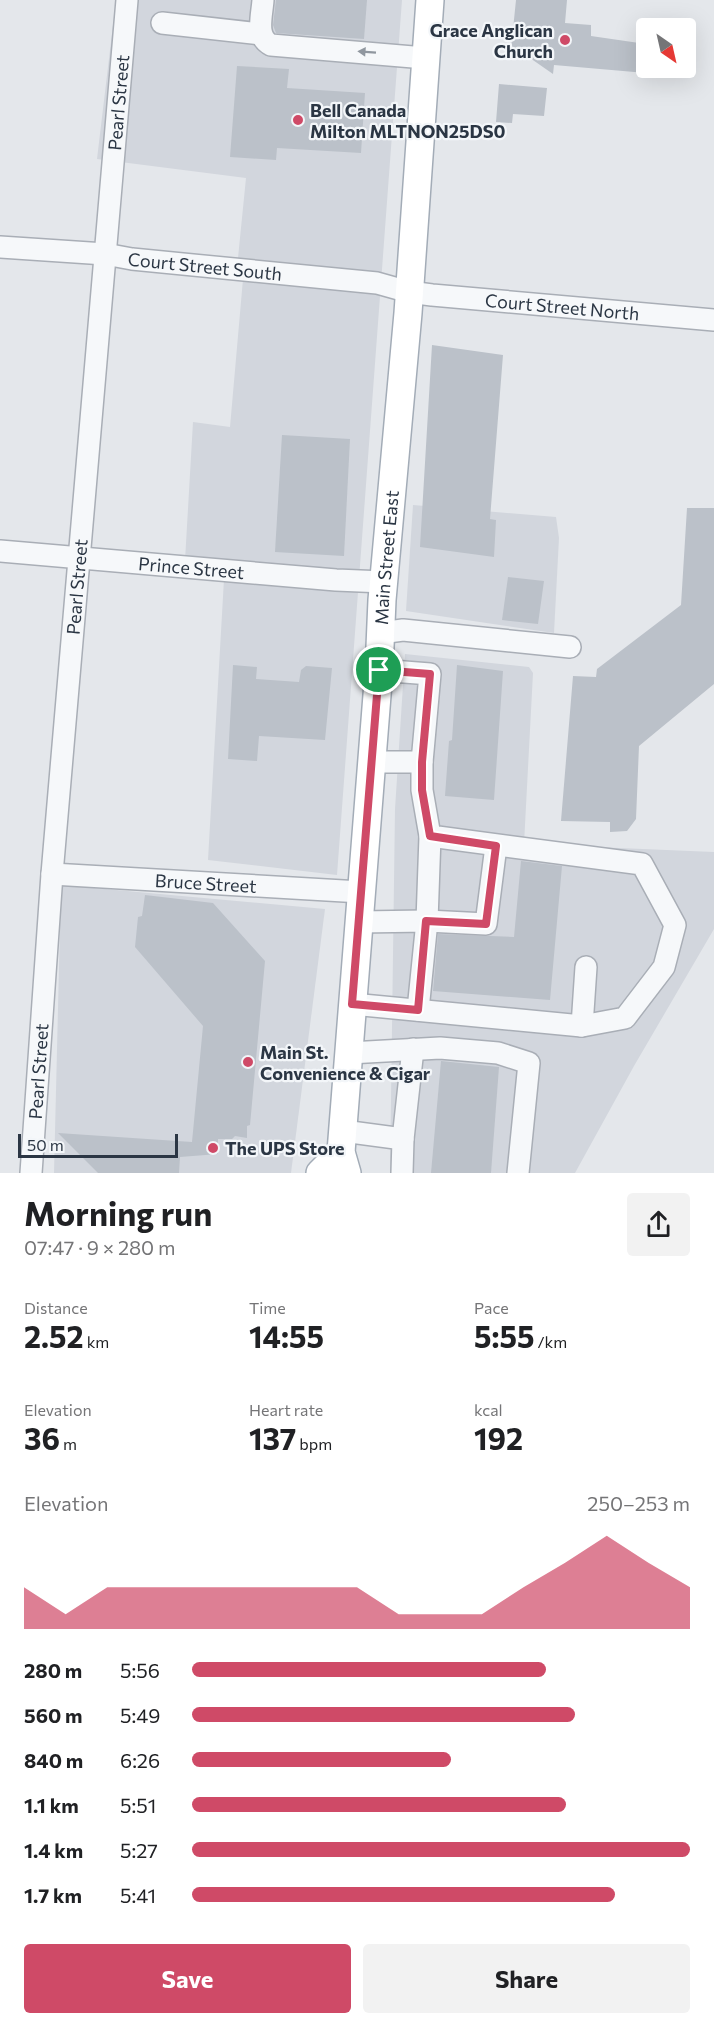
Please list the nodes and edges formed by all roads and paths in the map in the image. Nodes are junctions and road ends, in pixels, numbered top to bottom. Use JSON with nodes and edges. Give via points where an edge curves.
{"nodes":[{"id":1,"x":127,"y":0,"type":"edge"},
{"id":2,"x":263,"y":0,"type":"edge"},
{"id":3,"x":430,"y":0,"type":"edge"},
{"id":4,"x":162,"y":23,"type":"dead end"},
{"id":5,"x":261,"y":34,"type":"junction"},
{"id":6,"x":425,"y":58,"type":"junction"},
{"id":7,"x":0,"y":247,"type":"edge"},
{"id":8,"x":105,"y":254,"type":"junction"},
{"id":9,"x":409,"y":292,"type":"junction"},
{"id":10,"x":714,"y":320,"type":"edge"},
{"id":11,"x":0,"y":551,"type":"edge"},
{"id":12,"x":79,"y":559,"type":"junction"},
{"id":13,"x":384,"y":582,"type":"junction"},
{"id":14,"x":380,"y":633,"type":"junction"},
{"id":15,"x":570,"y":647,"type":"dead end"},
{"id":16,"x":379,"y":670,"type":"junction"},
{"id":17,"x":372,"y":762,"type":"junction"},
{"id":18,"x":422,"y":762,"type":"junction"},
{"id":19,"x":430,"y":836,"type":"junction"},
{"id":20,"x":496,"y":846,"type":"junction"},
{"id":21,"x":52,"y":874,"type":"junction"},
{"id":22,"x":361,"y":892,"type":"junction"},
{"id":23,"x":426,"y":921,"type":"junction"},
{"id":24,"x":359,"y":922,"type":"junction"},
{"id":25,"x":586,"y":967,"type":"dead end"},
{"id":26,"x":352,"y":1004,"type":"junction"},
{"id":27,"x":418,"y":1010,"type":"junction"},
{"id":28,"x":582,"y":1026,"type":"junction"},
{"id":29,"x":413,"y":1050,"type":"junction"},
{"id":30,"x":349,"y":1053,"type":"junction"},
{"id":31,"x":404,"y":1139,"type":"junction"},
{"id":32,"x":343,"y":1152,"type":"edge"},
{"id":33,"x":31,"y":1173,"type":"edge"},
{"id":34,"x":320,"y":1173,"type":"edge"},
{"id":35,"x":402,"y":1173,"type":"edge"},
{"id":36,"x":518,"y":1173,"type":"edge"}],
"edges":[{"from":1,"to":8,"type":"street","name":"Pearl Street"},
{"from":2,"to":5,"type":"street"},
{"from":3,"to":6,"type":"main road","name":"Main Street East"},
{"from":4,"to":5,"type":"street"},
{"from":6,"to":5,"type":"street","one_way":true,"via":[[271,45],[264,42]]},
{"from":6,"to":9,"type":"main road","name":"Main Street East"},
{"from":7,"to":8,"type":"street","name":"Court Street South"},
{"from":8,"to":9,"type":"street","name":"Court Street South","via":[[377,284]]},
{"from":8,"to":12,"type":"street","name":"Pearl Street"},
{"from":9,"to":10,"type":"street","name":"Court Street North"},
{"from":9,"to":13,"type":"main road","name":"Main Street East"},
{"from":11,"to":12,"type":"street","name":"Prince Street"},
{"from":12,"to":13,"type":"street","name":"Prince Street"},
{"from":12,"to":21,"type":"street","name":"Pearl Street"},
{"from":13,"to":14,"type":"main road","name":"Main Street East"},
{"from":14,"to":15,"type":"street","via":[[403,630]]},
{"from":14,"to":16,"type":"main road","name":"Main Street East"},
{"from":16,"to":17,"type":"main road","name":"Main Street East"},
{"from":16,"to":18,"type":"street","via":[[430,674]]},
{"from":17,"to":18,"type":"street"},
{"from":17,"to":22,"type":"main road","name":"Main Street East"},
{"from":18,"to":19,"type":"street","via":[[422,790]]},
{"from":19,"to":20,"type":"street"},
{"from":19,"to":23,"type":"street"},
{"from":20,"to":23,"type":"street","via":[[486,924]]},
{"from":20,"to":28,"type":"street","via":[[642,864],[675,925],[664,967],[625,1018]]},
{"from":21,"to":22,"type":"street","name":"Bruce Street"},
{"from":21,"to":33,"type":"street","name":"Pearl Street"},
{"from":22,"to":24,"type":"main road","name":"Main Street East"},
{"from":23,"to":24,"type":"street"},
{"from":23,"to":27,"type":"street"},
{"from":24,"to":26,"type":"main road","name":"Main Street East"},
{"from":25,"to":28,"type":"street"},
{"from":26,"to":27,"type":"street"},
{"from":26,"to":30,"type":"main road","name":"Main Street East"},
{"from":27,"to":28,"type":"street"},
{"from":29,"to":30,"type":"street"},
{"from":29,"to":31,"type":"street"},
{"from":29,"to":36,"type":"street","via":[[498,1053],[529,1063]]},
{"from":30,"to":32,"type":"main road","name":"Main Street East"},
{"from":31,"to":32,"type":"street"},
{"from":31,"to":35,"type":"street"},
{"from":32,"to":34,"type":"main road"}]}
